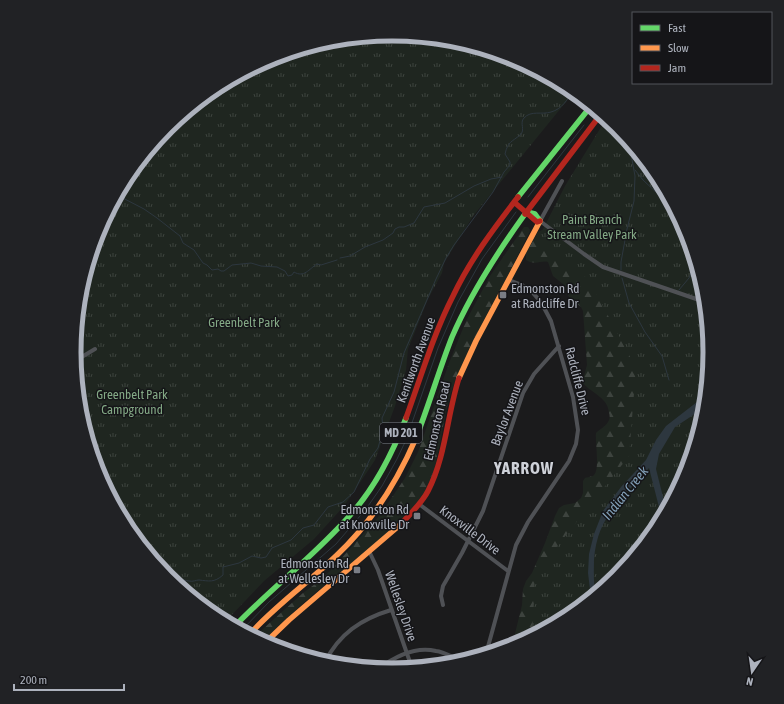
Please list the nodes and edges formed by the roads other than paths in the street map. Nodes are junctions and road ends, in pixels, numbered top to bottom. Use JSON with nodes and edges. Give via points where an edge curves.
{"nodes":[{"id":1,"x":588,"y":110,"type":"edge"},
{"id":2,"x":598,"y":119,"type":"edge"},
{"id":3,"x":562,"y":181,"type":"dead end"},
{"id":4,"x":514,"y":202,"type":"junction"},
{"id":5,"x":527,"y":212,"type":"junction"},
{"id":6,"x":540,"y":221,"type":"junction"},
{"id":7,"x":509,"y":280,"type":"junction"},
{"id":8,"x":698,"y":300,"type":"edge"},
{"id":9,"x":559,"y":346,"type":"junction"},
{"id":10,"x":95,"y":349,"type":"dead end"},
{"id":11,"x":81,"y":357,"type":"edge"},
{"id":12,"x":419,"y":504,"type":"junction"},
{"id":13,"x":468,"y":540,"type":"junction"},
{"id":14,"x":369,"y":551,"type":"junction"},
{"id":15,"x":508,"y":571,"type":"junction"},
{"id":16,"x":443,"y":604,"type":"dead end"},
{"id":17,"x":391,"y":610,"type":"junction"},
{"id":18,"x":238,"y":622,"type":"edge"},
{"id":19,"x":253,"y":631,"type":"edge"},
{"id":20,"x":270,"y":638,"type":"edge"},
{"id":21,"x":488,"y":647,"type":"edge"},
{"id":22,"x":407,"y":653,"type":"junction"},
{"id":23,"x":329,"y":656,"type":"edge"},
{"id":24,"x":451,"y":657,"type":"edge"},
{"id":25,"x":410,"y":662,"type":"edge"},
{"id":26,"x":387,"y":663,"type":"edge"}],
"edges":[{"from":1,"to":4,"type":"main road","name":"Kenilworth Avenue","number":"MD 201"},
{"from":2,"to":5,"type":"main road","name":"Kenilworth Avenue","number":"MD 201"},
{"from":3,"to":6,"type":"street","name":"Edmonston Road"},
{"from":4,"to":5,"type":"main road"},
{"from":4,"to":18,"type":"main road","name":"Kenilworth Avenue","number":"MD 201","via":[[483,245],[453,296],[432,342],[400,434],[376,480],[337,531]]},
{"from":5,"to":6,"type":"main road","via":[[533,212]]},
{"from":5,"to":19,"type":"main road","name":"Kenilworth Avenue","number":"MD 201","via":[[491,262],[463,312],[413,445],[385,498],[337,554]]},
{"from":6,"to":7,"type":"main road","name":"Edmonston Road"},
{"from":6,"to":8,"type":"street","via":[[603,267]]},
{"from":7,"to":9,"type":"street","name":"Radcliffe Drive","via":[[527,288],[541,302],[551,321]]},
{"from":7,"to":12,"type":"main road","name":"Edmonston Road","via":[[459,377],[450,405],[439,465],[428,492]]},
{"from":9,"to":13,"type":"street","name":"Baylor Avenue","via":[[534,374],[523,393],[483,511]]},
{"from":9,"to":15,"type":"street","name":"Radcliffe Drive","via":[[576,410],[576,444],[569,461],[519,537]]},
{"from":10,"to":11,"type":"street"},
{"from":12,"to":13,"type":"street","name":"Knoxville Drive"},
{"from":12,"to":14,"type":"main road","name":"Edmonston Road","via":[[401,524]]},
{"from":13,"to":15,"type":"street","name":"Knoxville Drive"},
{"from":13,"to":16,"type":"street","name":"Baylor Avenue","via":[[443,586]]},
{"from":14,"to":17,"type":"street","name":"Wellesley Drive"},
{"from":14,"to":20,"type":"main road","name":"Edmonston Road"},
{"from":15,"to":21,"type":"street","name":"Radcliffe Drive"},
{"from":17,"to":22,"type":"street","name":"Wellesley Drive"},
{"from":17,"to":23,"type":"street","via":[[370,617],[355,626],[338,642]]},
{"from":22,"to":24,"type":"street","via":[[427,650]]},
{"from":22,"to":25,"type":"street","name":"Wellesley Drive"},
{"from":22,"to":26,"type":"street"}]}
